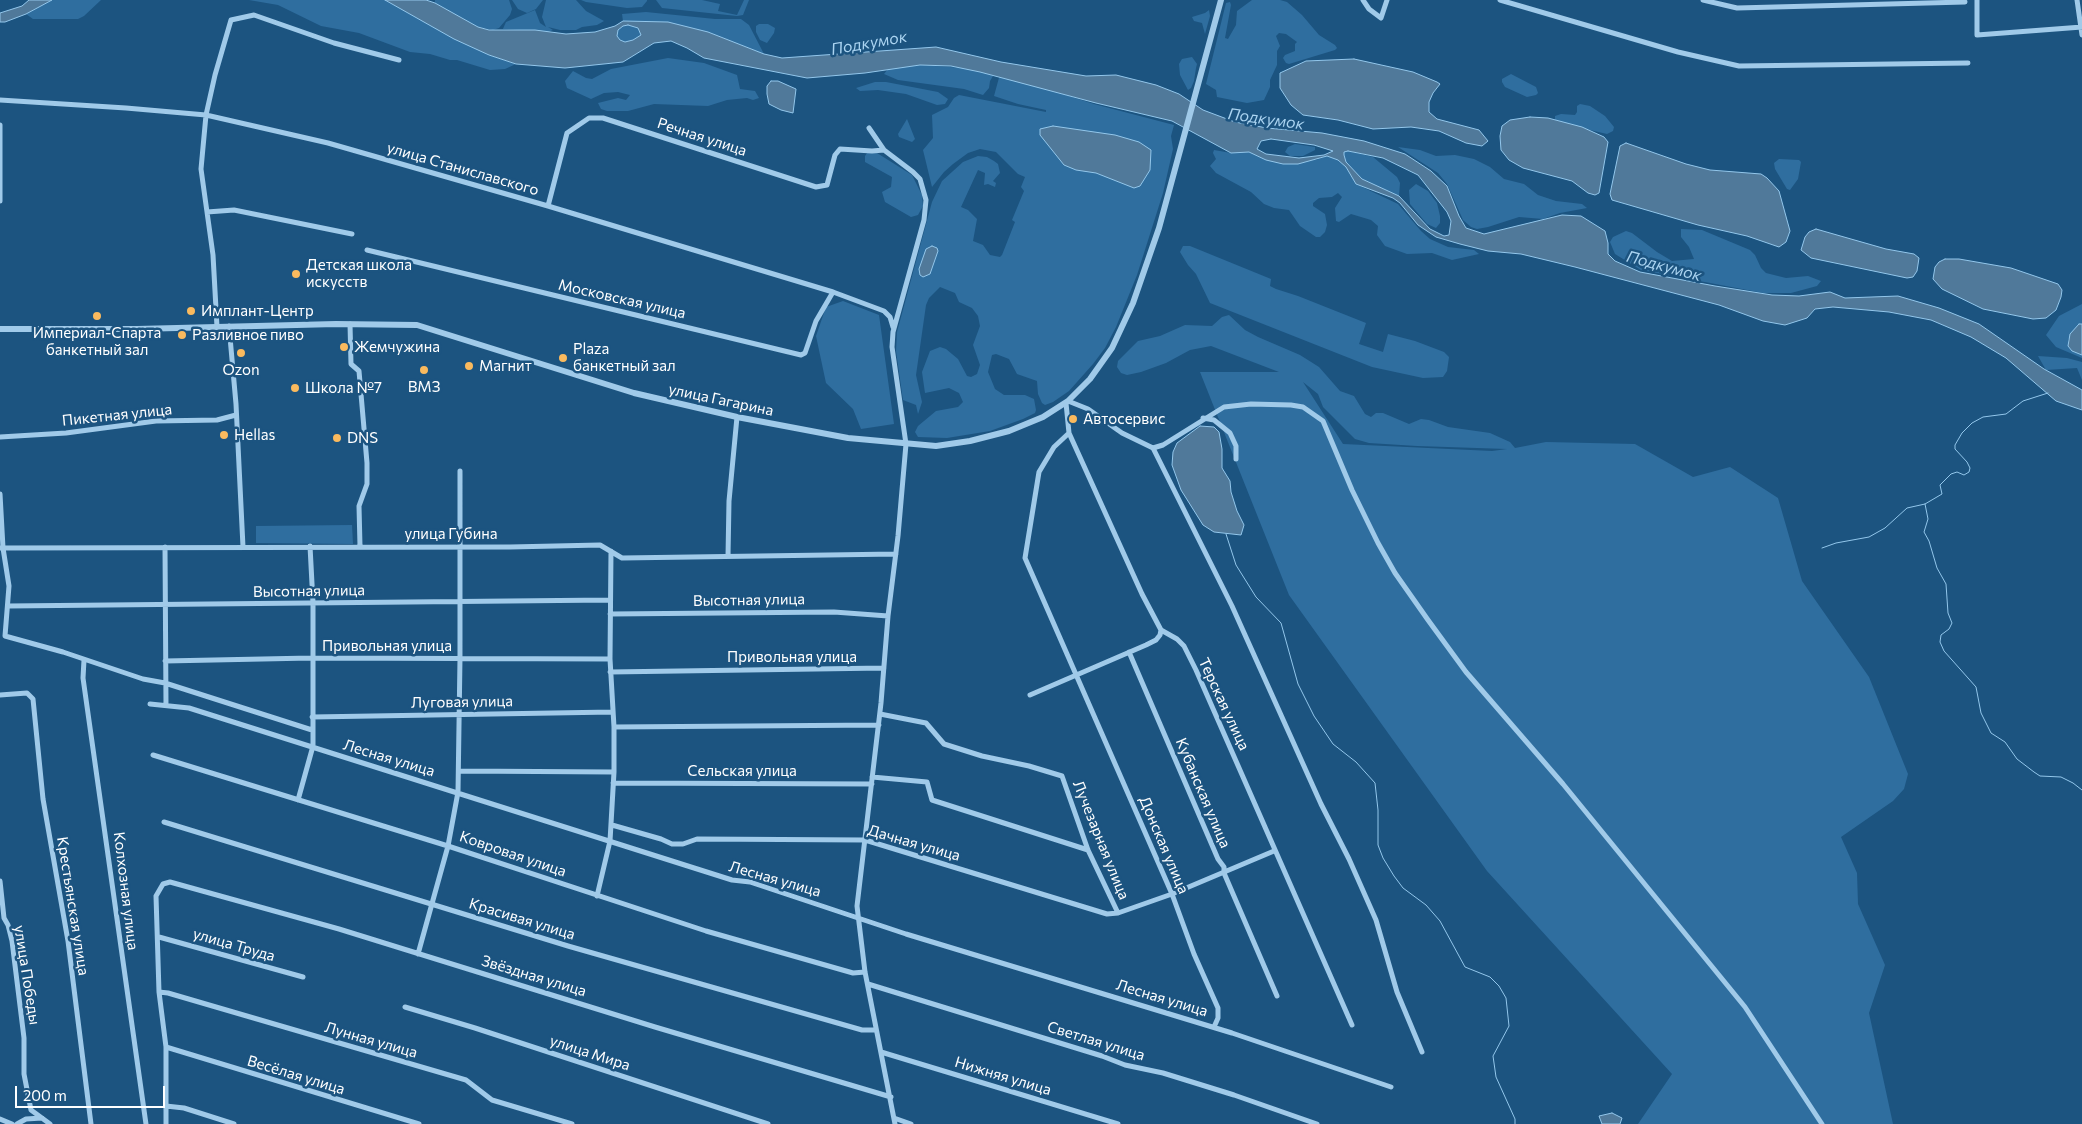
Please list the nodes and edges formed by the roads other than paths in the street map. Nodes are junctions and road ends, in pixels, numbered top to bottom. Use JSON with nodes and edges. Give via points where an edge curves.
{"nodes":[{"id":1,"x":1221,"y":0,"type":"edge"},
{"id":2,"x":1363,"y":0,"type":"edge"},
{"id":3,"x":1387,"y":0,"type":"edge"},
{"id":4,"x":1500,"y":0,"type":"edge"},
{"id":5,"x":1703,"y":0,"type":"edge"},
{"id":6,"x":1976,"y":0,"type":"edge"},
{"id":7,"x":2077,"y":0,"type":"edge"},
{"id":8,"x":1965,"y":2,"type":"dead end"},
{"id":9,"x":2081,"y":27,"type":"edge"},
{"id":10,"x":2082,"y":35,"type":"edge"},
{"id":11,"x":399,"y":60,"type":"dead end"},
{"id":12,"x":1968,"y":63,"type":"dead end"},
{"id":13,"x":0,"y":100,"type":"edge"},
{"id":14,"x":206,"y":115,"type":"junction"},
{"id":15,"x":0,"y":125,"type":"edge"},
{"id":16,"x":869,"y":128,"type":"dead end"},
{"id":17,"x":884,"y":150,"type":"junction"},
{"id":18,"x":0,"y":200,"type":"edge"},
{"id":19,"x":548,"y":206,"type":"junction"},
{"id":20,"x":207,"y":212,"type":"junction"},
{"id":21,"x":352,"y":234,"type":"dead end"},
{"id":22,"x":367,"y":250,"type":"dead end"},
{"id":23,"x":833,"y":292,"type":"junction"},
{"id":24,"x":350,"y":324,"type":"junction"},
{"id":25,"x":229,"y":326,"type":"junction"},
{"id":26,"x":217,"y":327,"type":"junction"},
{"id":27,"x":0,"y":329,"type":"edge"},
{"id":28,"x":893,"y":332,"type":"junction"},
{"id":29,"x":1067,"y":402,"type":"junction"},
{"id":30,"x":236,"y":415,"type":"junction"},
{"id":31,"x":737,"y":417,"type":"junction"},
{"id":32,"x":1203,"y":418,"type":"junction"},
{"id":33,"x":1069,"y":433,"type":"junction"},
{"id":34,"x":0,"y":437,"type":"edge"},
{"id":35,"x":906,"y":444,"type":"junction"},
{"id":36,"x":1152,"y":448,"type":"junction"},
{"id":37,"x":1236,"y":460,"type":"dead end"},
{"id":38,"x":460,"y":471,"type":"dead end"},
{"id":39,"x":0,"y":494,"type":"edge"},
{"id":40,"x":310,"y":546,"type":"junction"},
{"id":41,"x":360,"y":546,"type":"junction"},
{"id":42,"x":460,"y":546,"type":"junction"},
{"id":43,"x":165,"y":547,"type":"junction"},
{"id":44,"x":243,"y":547,"type":"junction"},
{"id":45,"x":2,"y":548,"type":"edge"},
{"id":46,"x":611,"y":551,"type":"junction"},
{"id":47,"x":896,"y":554,"type":"junction"},
{"id":48,"x":728,"y":556,"type":"junction"},
{"id":49,"x":609,"y":600,"type":"junction"},
{"id":50,"x":459,"y":602,"type":"junction"},
{"id":51,"x":313,"y":603,"type":"junction"},
{"id":52,"x":165,"y":605,"type":"junction"},
{"id":53,"x":8,"y":606,"type":"junction"},
{"id":54,"x":610,"y":614,"type":"junction"},
{"id":55,"x":888,"y":616,"type":"junction"},
{"id":56,"x":1161,"y":630,"type":"junction"},
{"id":57,"x":1129,"y":652,"type":"junction"},
{"id":58,"x":311,"y":658,"type":"junction"},
{"id":59,"x":460,"y":658,"type":"junction"},
{"id":60,"x":610,"y":659,"type":"junction"},
{"id":61,"x":84,"y":660,"type":"junction"},
{"id":62,"x":165,"y":661,"type":"junction"},
{"id":63,"x":884,"y":668,"type":"junction"},
{"id":64,"x":610,"y":672,"type":"junction"},
{"id":65,"x":1076,"y":674,"type":"junction"},
{"id":66,"x":166,"y":683,"type":"junction"},
{"id":67,"x":0,"y":695,"type":"edge"},
{"id":68,"x":1030,"y":695,"type":"dead end"},
{"id":69,"x":150,"y":704,"type":"dead end"},
{"id":70,"x":166,"y":705,"type":"junction"},
{"id":71,"x":613,"y":712,"type":"junction"},
{"id":72,"x":460,"y":714,"type":"junction"},
{"id":73,"x":880,"y":714,"type":"junction"},
{"id":74,"x":312,"y":716,"type":"junction"},
{"id":75,"x":879,"y":725,"type":"junction"},
{"id":76,"x":614,"y":727,"type":"junction"},
{"id":77,"x":312,"y":730,"type":"junction"},
{"id":78,"x":313,"y":746,"type":"junction"},
{"id":79,"x":153,"y":754,"type":"dead end"},
{"id":80,"x":459,"y":771,"type":"junction"},
{"id":81,"x":614,"y":772,"type":"junction"},
{"id":82,"x":872,"y":777,"type":"junction"},
{"id":83,"x":613,"y":783,"type":"junction"},
{"id":84,"x":872,"y":784,"type":"junction"},
{"id":85,"x":458,"y":792,"type":"junction"},
{"id":86,"x":298,"y":800,"type":"junction"},
{"id":87,"x":164,"y":822,"type":"dead end"},
{"id":88,"x":612,"y":825,"type":"junction"},
{"id":89,"x":865,"y":840,"type":"junction"},
{"id":90,"x":610,"y":841,"type":"junction"},
{"id":91,"x":448,"y":846,"type":"junction"},
{"id":92,"x":1088,"y":850,"type":"junction"},
{"id":93,"x":1274,"y":850,"type":"junction"},
{"id":94,"x":1224,"y":873,"type":"junction"},
{"id":95,"x":0,"y":881,"type":"edge"},
{"id":96,"x":1172,"y":894,"type":"junction"},
{"id":97,"x":597,"y":896,"type":"junction"},
{"id":98,"x":432,"y":903,"type":"junction"},
{"id":99,"x":1118,"y":913,"type":"junction"},
{"id":100,"x":858,"y":918,"type":"junction"},
{"id":101,"x":158,"y":937,"type":"junction"},
{"id":102,"x":418,"y":954,"type":"junction"},
{"id":103,"x":865,"y":972,"type":"junction"},
{"id":104,"x":303,"y":977,"type":"dead end"},
{"id":105,"x":868,"y":984,"type":"junction"},
{"id":106,"x":159,"y":992,"type":"junction"},
{"id":107,"x":1277,"y":996,"type":"dead end"},
{"id":108,"x":405,"y":1007,"type":"dead end"},
{"id":109,"x":1352,"y":1026,"type":"dead end"},
{"id":110,"x":1214,"y":1027,"type":"junction"},
{"id":111,"x":876,"y":1030,"type":"junction"},
{"id":112,"x":166,"y":1047,"type":"junction"},
{"id":113,"x":881,"y":1052,"type":"junction"},
{"id":114,"x":1422,"y":1052,"type":"dead end"},
{"id":115,"x":1391,"y":1087,"type":"dead end"},
{"id":116,"x":890,"y":1096,"type":"junction"},
{"id":117,"x":166,"y":1106,"type":"junction"},
{"id":118,"x":43,"y":1118,"type":"junction"},
{"id":119,"x":0,"y":1119,"type":"edge"},
{"id":120,"x":894,"y":1121,"type":"edge"},
{"id":121,"x":12,"y":1124,"type":"edge"},
{"id":122,"x":16,"y":1124,"type":"edge"},
{"id":123,"x":50,"y":1124,"type":"edge"},
{"id":124,"x":91,"y":1124,"type":"edge"},
{"id":125,"x":146,"y":1124,"type":"edge"},
{"id":126,"x":166,"y":1124,"type":"edge"},
{"id":127,"x":234,"y":1124,"type":"edge"},
{"id":128,"x":418,"y":1124,"type":"edge"},
{"id":129,"x":572,"y":1124,"type":"edge"},
{"id":130,"x":768,"y":1124,"type":"edge"},
{"id":131,"x":911,"y":1124,"type":"edge"},
{"id":132,"x":1118,"y":1124,"type":"edge"},
{"id":133,"x":1317,"y":1124,"type":"edge"},
{"id":134,"x":1822,"y":1124,"type":"edge"}],
"edges":[{"from":1,"to":29,"type":"street","name":"улица Гагарина","via":[[1159,228],[1133,303],[1112,348],[1090,379]]},
{"from":2,"to":3,"type":"street","via":[[1368,9],[1381,18]]},
{"from":4,"to":12,"type":"street","via":[[1678,52],[1739,66]]},
{"from":5,"to":8,"type":"street","via":[[1737,8]]},
{"from":6,"to":9,"type":"street","via":[[1977,35]]},
{"from":7,"to":9,"type":"street"},
{"from":9,"to":10,"type":"street"},
{"from":11,"to":14,"type":"street","via":[[334,43],[254,15],[243,16],[231,20]]},
{"from":13,"to":14,"type":"street","name":"улица Станиславского"},
{"from":14,"to":19,"type":"street","name":"улица Станиславского","via":[[328,143]]},
{"from":14,"to":20,"type":"street","via":[[201,169]]},
{"from":15,"to":18,"type":"street"},
{"from":16,"to":17,"type":"street"},
{"from":17,"to":19,"type":"street","name":"Речная улица","via":[[840,149],[835,155],[827,185],[816,186],[603,118],[589,118],[567,133]]},
{"from":17,"to":28,"type":"street","via":[[920,179],[926,200],[924,220]]},
{"from":19,"to":23,"type":"street","name":"улица Станиславского"},
{"from":20,"to":21,"type":"street","via":[[234,210]]},
{"from":20,"to":26,"type":"street"},
{"from":22,"to":23,"type":"street","name":"Московская улица","via":[[801,355],[805,353],[816,322]]},
{"from":23,"to":28,"type":"street","name":"улица Станиславского","via":[[884,311],[890,317]]},
{"from":24,"to":25,"type":"street","name":"улица Гагарина"},
{"from":24,"to":31,"type":"street","name":"улица Гагарина","via":[[418,325],[634,394]]},
{"from":24,"to":41,"type":"street","via":[[351,364],[359,370],[367,462],[367,484],[358,506]]},
{"from":25,"to":26,"type":"street","name":"улица Гагарина"},
{"from":25,"to":30,"type":"street"},
{"from":26,"to":27,"type":"street","name":"улица Гагарина"},
{"from":28,"to":35,"type":"street","via":[[893,366]]},
{"from":29,"to":33,"type":"street","name":"Терская улица"},
{"from":29,"to":35,"type":"street","name":"улица Гагарина","via":[[1043,417],[1009,431],[936,446]]},
{"from":29,"to":36,"type":"street","via":[[1088,409],[1122,433]]},
{"from":30,"to":34,"type":"street","name":"Пикетная улица","via":[[217,420],[156,421],[66,433]]},
{"from":30,"to":44,"type":"street"},
{"from":31,"to":35,"type":"street","name":"улица Гагарина","via":[[848,438]]},
{"from":31,"to":48,"type":"street"},
{"from":32,"to":36,"type":"street","via":[[1163,445]]},
{"from":32,"to":37,"type":"street","via":[[1214,420],[1230,433],[1236,446]]},
{"from":32,"to":134,"type":"street","via":[[1224,406],[1291,405],[1303,407],[1323,422],[1378,543],[1428,620],[1466,672],[1568,790],[1745,1007]]},
{"from":33,"to":56,"type":"street","name":"Терская улица"},
{"from":33,"to":65,"type":"street","via":[[1054,447],[1039,472],[1026,558]]},
{"from":35,"to":47,"type":"street"},
{"from":36,"to":114,"type":"street","via":[[1232,606],[1349,859],[1376,920],[1398,992]]},
{"from":38,"to":42,"type":"street"},
{"from":39,"to":45,"type":"street"},
{"from":40,"to":41,"type":"street","name":"улица Губина"},
{"from":40,"to":44,"type":"street","name":"улица Губина"},
{"from":40,"to":51,"type":"street"},
{"from":41,"to":42,"type":"street","name":"улица Губина"},
{"from":42,"to":46,"type":"street","name":"улица Губина","via":[[600,545]]},
{"from":42,"to":50,"type":"street"},
{"from":43,"to":44,"type":"street","name":"улица Губина"},
{"from":43,"to":45,"type":"street","name":"улица Губина"},
{"from":43,"to":52,"type":"street"},
{"from":45,"to":53,"type":"street"},
{"from":46,"to":48,"type":"street","name":"улица Губина","via":[[622,558]]},
{"from":46,"to":49,"type":"street"},
{"from":47,"to":48,"type":"street","name":"улица Губина"},
{"from":47,"to":55,"type":"street"},
{"from":49,"to":50,"type":"street","name":"Высотная улица"},
{"from":49,"to":54,"type":"street"},
{"from":50,"to":51,"type":"street","name":"Высотная улица"},
{"from":50,"to":59,"type":"street"},
{"from":51,"to":52,"type":"street","name":"Высотная улица"},
{"from":51,"to":58,"type":"street"},
{"from":52,"to":53,"type":"street","name":"Высотная улица"},
{"from":52,"to":62,"type":"street"},
{"from":53,"to":61,"type":"street","via":[[5,636]]},
{"from":54,"to":55,"type":"street","name":"Высотная улица","via":[[834,612]]},
{"from":54,"to":60,"type":"street"},
{"from":55,"to":63,"type":"street"},
{"from":56,"to":57,"type":"street","via":[[1156,640]]},
{"from":56,"to":93,"type":"street","name":"Терская улица","via":[[1184,646]]},
{"from":57,"to":65,"type":"street"},
{"from":57,"to":94,"type":"street","name":"Кубанская улица","via":[[1218,859],[1224,866]]},
{"from":58,"to":59,"type":"street","name":"Привольная улица"},
{"from":58,"to":62,"type":"street","name":"Привольная улица"},
{"from":58,"to":74,"type":"street"},
{"from":59,"to":60,"type":"street","name":"Привольная улица"},
{"from":59,"to":72,"type":"street"},
{"from":60,"to":64,"type":"street"},
{"from":61,"to":66,"type":"street"},
{"from":61,"to":125,"type":"street","name":"Колхозная улица","via":[[83,678]]},
{"from":62,"to":66,"type":"street"},
{"from":63,"to":64,"type":"street","name":"Привольная улица"},
{"from":63,"to":73,"type":"street"},
{"from":64,"to":71,"type":"street"},
{"from":65,"to":68,"type":"street"},
{"from":65,"to":96,"type":"street","name":"Донская улица"},
{"from":66,"to":70,"type":"street"},
{"from":66,"to":77,"type":"street"},
{"from":67,"to":124,"type":"street","name":"Крестьянская улица","via":[[28,693],[33,699],[44,799],[68,941]]},
{"from":69,"to":70,"type":"street","name":"Лесная улица"},
{"from":70,"to":78,"type":"street","name":"Лесная улица","via":[[189,708]]},
{"from":71,"to":72,"type":"street","name":"Луговая улица"},
{"from":71,"to":76,"type":"street"},
{"from":72,"to":74,"type":"street","name":"Луговая улица"},
{"from":72,"to":80,"type":"street"},
{"from":73,"to":75,"type":"street"},
{"from":73,"to":92,"type":"street","name":"Лучезарная улица","via":[[926,723],[944,744],[1062,776]]},
{"from":74,"to":77,"type":"street"},
{"from":75,"to":76,"type":"street"},
{"from":75,"to":82,"type":"street"},
{"from":76,"to":81,"type":"street"},
{"from":77,"to":78,"type":"street"},
{"from":78,"to":85,"type":"street","name":"Лесная улица"},
{"from":78,"to":86,"type":"street"},
{"from":79,"to":86,"type":"street","name":"Ковровая улица"},
{"from":80,"to":81,"type":"street"},
{"from":80,"to":85,"type":"street"},
{"from":81,"to":83,"type":"street"},
{"from":82,"to":84,"type":"street"},
{"from":82,"to":92,"type":"street","via":[[927,782],[932,800]]},
{"from":83,"to":84,"type":"street","name":"Сельская улица"},
{"from":83,"to":88,"type":"street"},
{"from":84,"to":89,"type":"street"},
{"from":85,"to":90,"type":"street","name":"Лесная улица"},
{"from":85,"to":91,"type":"street"},
{"from":86,"to":91,"type":"street","name":"Ковровая улица"},
{"from":87,"to":98,"type":"street","name":"Красивая улица"},
{"from":88,"to":89,"type":"street","name":"Дачная улица","via":[[672,844],[697,839]]},
{"from":88,"to":90,"type":"street"},
{"from":89,"to":99,"type":"street","name":"Дачная улица","via":[[1107,914]]},
{"from":89,"to":100,"type":"street"},
{"from":90,"to":97,"type":"street"},
{"from":90,"to":100,"type":"street","name":"Лесная улица"},
{"from":91,"to":97,"type":"street","name":"Ковровая улица"},
{"from":91,"to":98,"type":"street"},
{"from":92,"to":99,"type":"street","name":"Лучезарная улица"},
{"from":93,"to":94,"type":"street"},
{"from":93,"to":109,"type":"street","name":"Терская улица"},
{"from":94,"to":96,"type":"street"},
{"from":94,"to":107,"type":"street","name":"Кубанская улица"},
{"from":95,"to":118,"type":"street","name":"улица Победы","via":[[4,918],[12,941],[24,1038],[24,1074],[31,1110]]},
{"from":96,"to":99,"type":"street"},
{"from":96,"to":110,"type":"street","name":"Донская улица","via":[[1218,1008]]},
{"from":97,"to":103,"type":"street","name":"Ковровая улица","via":[[706,931],[852,972]]},
{"from":98,"to":102,"type":"street"},
{"from":98,"to":111,"type":"street","name":"Красивая улица","via":[[568,946],[862,1030]]},
{"from":100,"to":103,"type":"street"},
{"from":100,"to":110,"type":"street","name":"Лесная улица"},
{"from":101,"to":102,"type":"street","name":"Звёздная улица","via":[[156,896],[163,884],[170,882]]},
{"from":101,"to":104,"type":"street","name":"улица Труда"},
{"from":101,"to":106,"type":"street"},
{"from":102,"to":116,"type":"street","name":"Звёздная улица"},
{"from":103,"to":105,"type":"street"},
{"from":105,"to":111,"type":"street"},
{"from":105,"to":133,"type":"street","name":"Светлая улица","via":[[1125,1065],[1234,1095]]},
{"from":106,"to":112,"type":"street"},
{"from":106,"to":129,"type":"street","name":"Лунная улица","via":[[466,1080],[492,1100]]},
{"from":108,"to":130,"type":"street","name":"улица Мира"},
{"from":110,"to":115,"type":"street","name":"Лесная улица"},
{"from":111,"to":113,"type":"street"},
{"from":112,"to":117,"type":"street"},
{"from":112,"to":128,"type":"street","name":"Весёлая улица"},
{"from":113,"to":116,"type":"street"},
{"from":113,"to":132,"type":"street","name":"Нижняя улица"},
{"from":116,"to":120,"type":"street"},
{"from":117,"to":126,"type":"street"},
{"from":117,"to":127,"type":"street","via":[[184,1108]]},
{"from":118,"to":122,"type":"street","via":[[26,1119]]},
{"from":118,"to":123,"type":"street","name":"улица Победы"},
{"from":119,"to":121,"type":"street"},
{"from":120,"to":131,"type":"street"}]}
